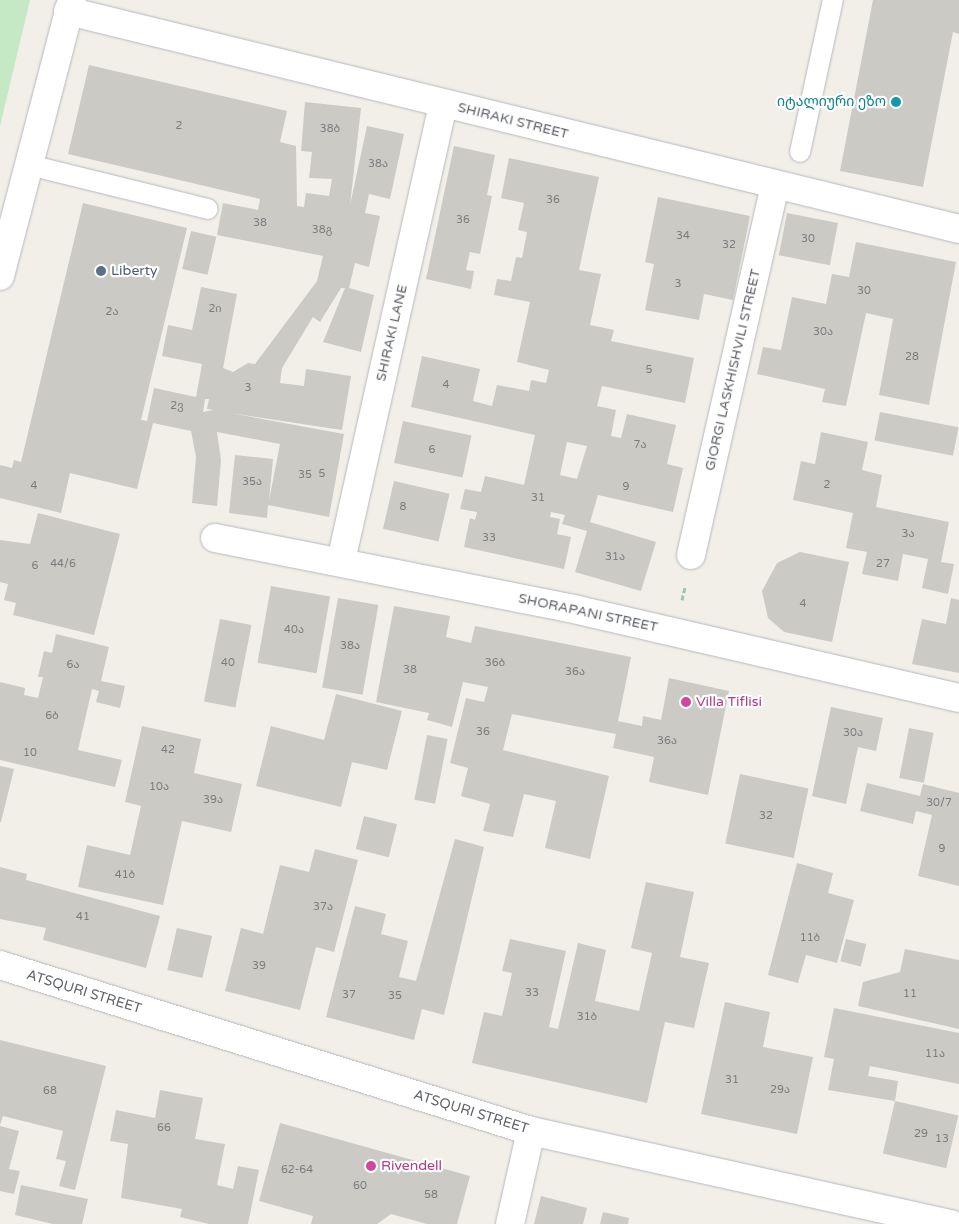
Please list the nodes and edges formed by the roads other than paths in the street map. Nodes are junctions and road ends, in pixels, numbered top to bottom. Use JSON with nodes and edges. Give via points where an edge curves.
{"nodes":[{"id":1,"x":833,"y":0,"type":"edge"},
{"id":2,"x":70,"y":6,"type":"edge"},
{"id":3,"x":443,"y":104,"type":"junction"},
{"id":4,"x":800,"y":152,"type":"dead end"},
{"id":5,"x":29,"y":165,"type":"junction"},
{"id":6,"x":775,"y":185,"type":"junction"},
{"id":7,"x":208,"y":209,"type":"dead end"},
{"id":8,"x":959,"y":229,"type":"edge"},
{"id":9,"x":0,"y":276,"type":"edge"},
{"id":10,"x":215,"y":538,"type":"dead end"},
{"id":11,"x":691,"y":555,"type":"dead end"},
{"id":12,"x":341,"y":561,"type":"junction"},
{"id":13,"x":959,"y":698,"type":"edge"},
{"id":14,"x":0,"y":966,"type":"edge"},
{"id":15,"x":531,"y":1131,"type":"junction"},
{"id":16,"x":510,"y":1224,"type":"edge"},
{"id":17,"x":951,"y":1224,"type":"edge"}],
"edges":[{"from":1,"to":4,"type":"lane"},
{"from":2,"to":3,"type":"street","name":"SHIRAKI STREET"},
{"from":2,"to":5,"type":"street"},
{"from":3,"to":6,"type":"street","name":"SHIRAKI STREET"},
{"from":3,"to":12,"type":"street","name":"SHIRAKI LANE"},
{"from":5,"to":7,"type":"lane"},
{"from":5,"to":9,"type":"street"},
{"from":6,"to":8,"type":"street","name":"SHIRAKI STREET"},
{"from":6,"to":11,"type":"street","name":"GIORGI LASKHISHVILI STREET"},
{"from":10,"to":12,"type":"street","name":"SHORAPANI STREET"},
{"from":12,"to":13,"type":"street","name":"SHORAPANI STREET","via":[[578,610]]},
{"from":14,"to":15,"type":"street","name":"ATSQURI STREET"},
{"from":15,"to":16,"type":"street"},
{"from":15,"to":17,"type":"street","name":"ATSQURI STREET"}]}
